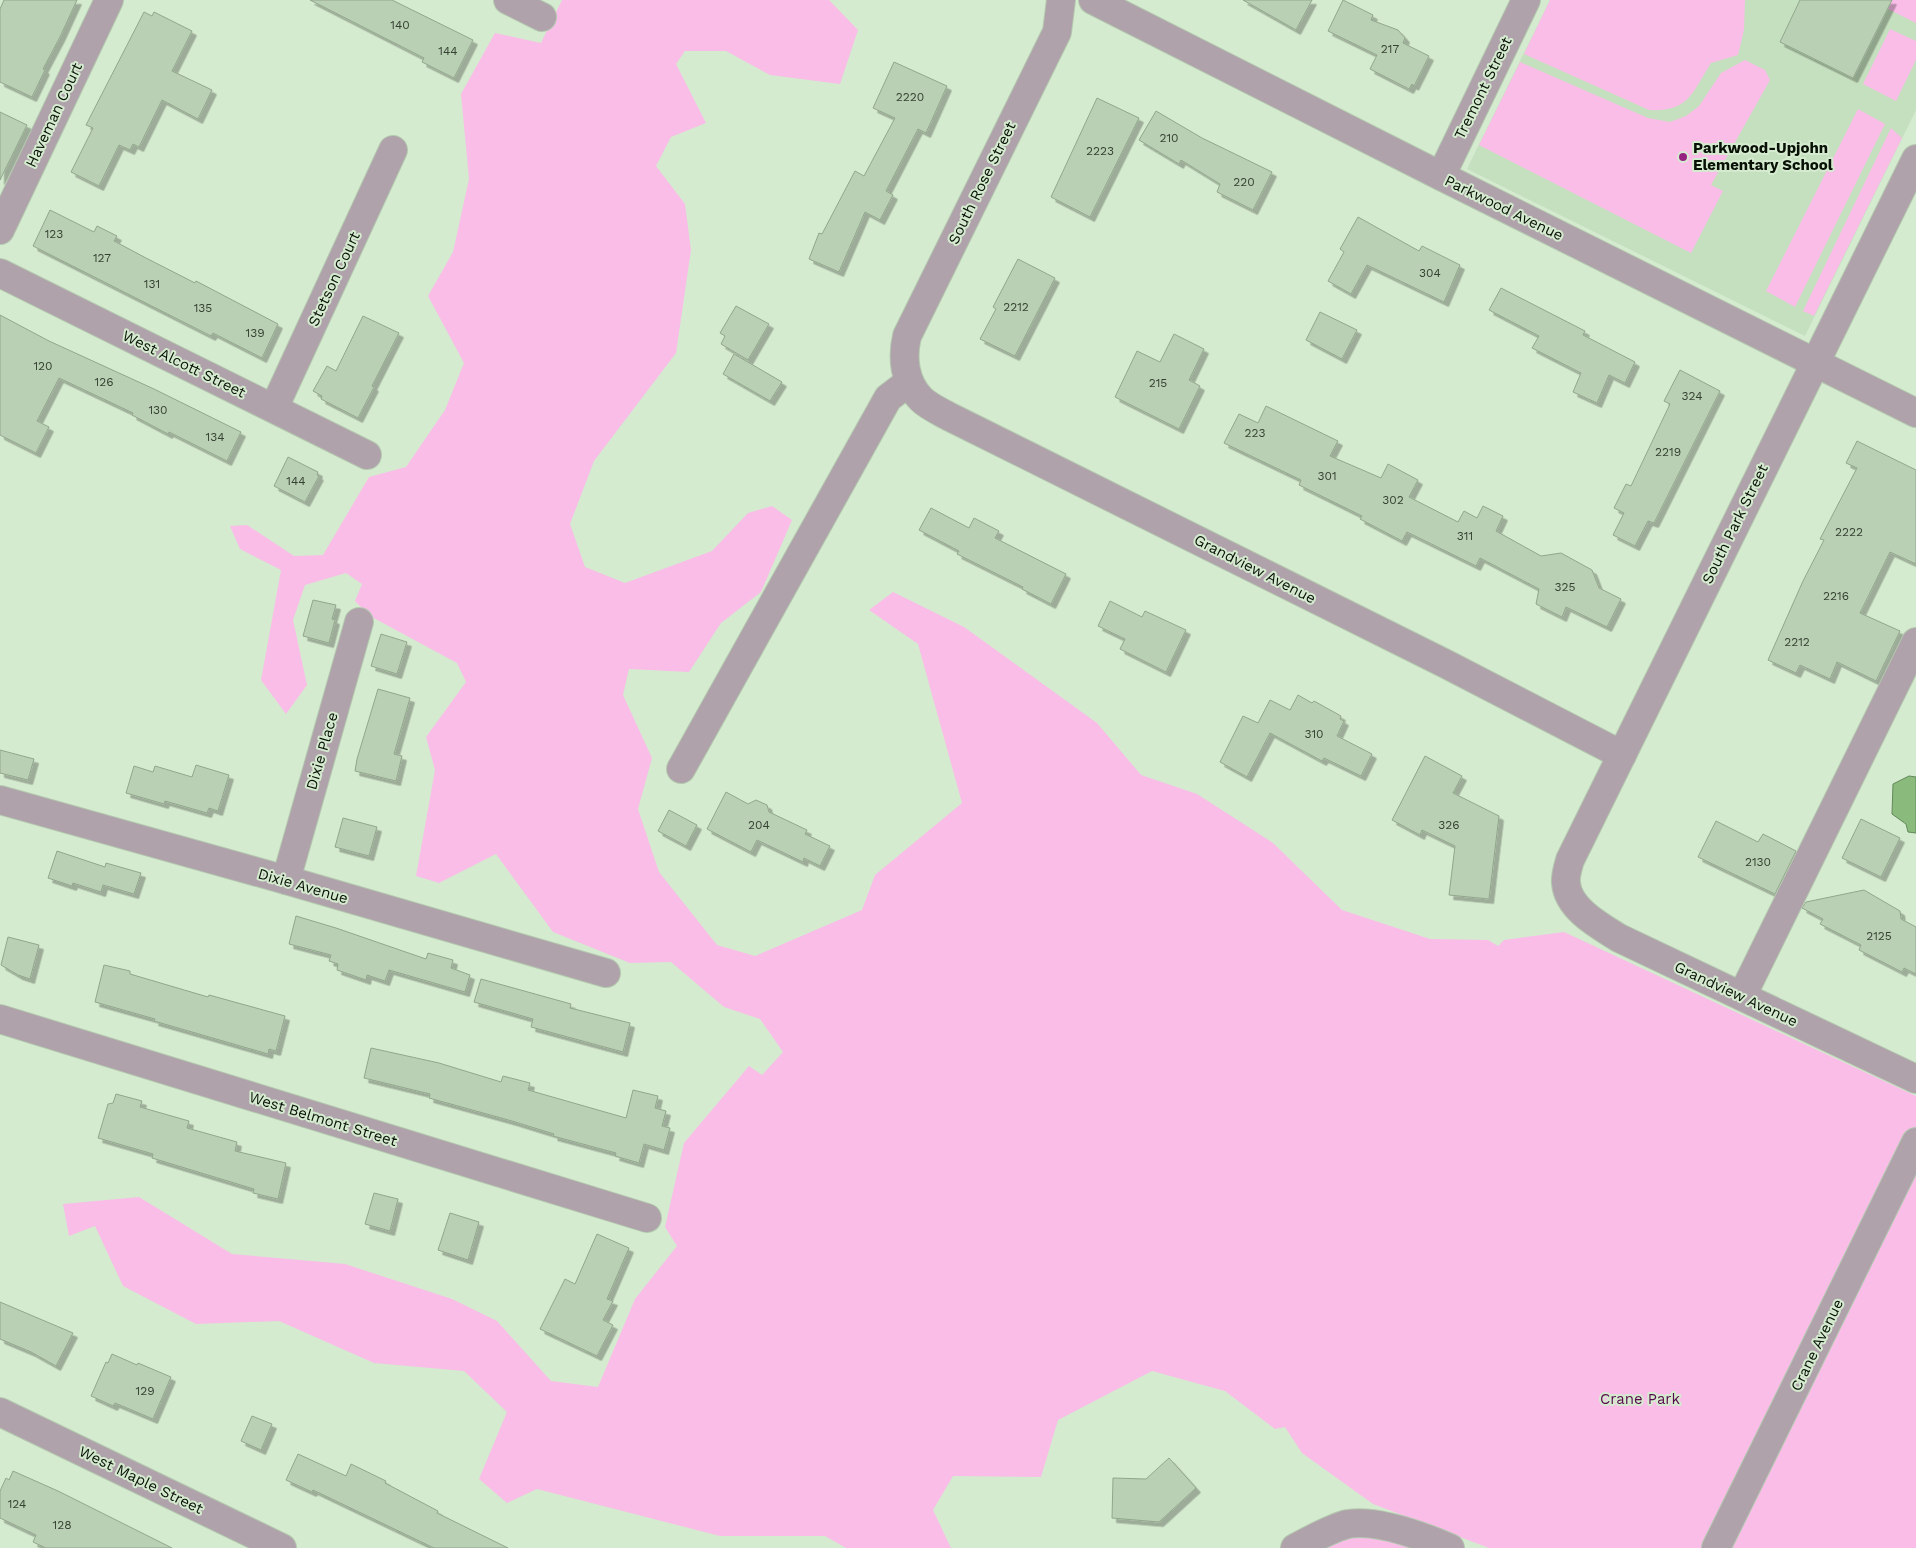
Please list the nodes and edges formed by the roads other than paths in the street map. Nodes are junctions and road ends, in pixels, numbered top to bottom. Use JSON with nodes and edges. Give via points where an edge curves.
{"nodes":[{"id":1,"x":109,"y":0,"type":"edge"},
{"id":2,"x":508,"y":0,"type":"edge"},
{"id":3,"x":1061,"y":0,"type":"edge"},
{"id":4,"x":1093,"y":0,"type":"edge"},
{"id":5,"x":1526,"y":0,"type":"edge"},
{"id":6,"x":542,"y":18,"type":"dead end"},
{"id":7,"x":393,"y":150,"type":"dead end"},
{"id":8,"x":1916,"y":159,"type":"edge"},
{"id":9,"x":1440,"y":176,"type":"junction"},
{"id":10,"x":0,"y":230,"type":"edge"},
{"id":11,"x":0,"y":273,"type":"edge"},
{"id":12,"x":1815,"y":361,"type":"junction"},
{"id":13,"x":907,"y":374,"type":"junction"},
{"id":14,"x":274,"y":408,"type":"junction"},
{"id":15,"x":1916,"y":412,"type":"edge"},
{"id":16,"x":368,"y":455,"type":"dead end"},
{"id":17,"x":359,"y":622,"type":"dead end"},
{"id":18,"x":1916,"y":642,"type":"edge"},
{"id":19,"x":1622,"y":755,"type":"junction"},
{"id":20,"x":681,"y":769,"type":"dead end"},
{"id":21,"x":0,"y":800,"type":"edge"},
{"id":22,"x":286,"y":880,"type":"junction"},
{"id":23,"x":1568,"y":892,"type":"joint"},
{"id":24,"x":606,"y":973,"type":"dead end"},
{"id":25,"x":1742,"y":996,"type":"junction"},
{"id":26,"x":0,"y":1020,"type":"edge"},
{"id":27,"x":1916,"y":1080,"type":"edge"},
{"id":28,"x":1916,"y":1142,"type":"edge"},
{"id":29,"x":647,"y":1218,"type":"dead end"},
{"id":30,"x":0,"y":1412,"type":"edge"},
{"id":31,"x":282,"y":1548,"type":"edge"},
{"id":32,"x":1295,"y":1548,"type":"edge"},
{"id":33,"x":1450,"y":1548,"type":"edge"},
{"id":34,"x":1716,"y":1548,"type":"edge"}],
"edges":[{"from":1,"to":10,"type":"street","name":"Haveman Court"},
{"from":2,"to":6,"type":"street"},
{"from":3,"to":13,"type":"street","name":"South Rose Street","via":[[1057,32],[907,336],[904,352]]},
{"from":4,"to":9,"type":"street","name":"Parkwood Avenue"},
{"from":5,"to":9,"type":"street","name":"Tremont Street"},
{"from":7,"to":14,"type":"street","name":"Stetson Court"},
{"from":8,"to":12,"type":"street","name":"South Park Street"},
{"from":9,"to":12,"type":"street","name":"Parkwood Avenue"},
{"from":11,"to":14,"type":"street","name":"West Alcott Street"},
{"from":12,"to":15,"type":"street","name":"Parkwood Avenue"},
{"from":12,"to":19,"type":"street","name":"South Park Street"},
{"from":13,"to":19,"type":"street","name":"Grandview Avenue","via":[[921,399],[948,416]]},
{"from":13,"to":20,"type":"street","via":[[888,398]]},
{"from":14,"to":16,"type":"street","name":"West Alcott Street"},
{"from":17,"to":22,"type":"street","name":"Dixie Place"},
{"from":18,"to":25,"type":"street"},
{"from":19,"to":23,"type":"street","name":"South Park Street","via":[[1570,860],[1566,882]]},
{"from":21,"to":22,"type":"street","name":"Dixie Avenue"},
{"from":22,"to":24,"type":"street","name":"Dixie Avenue"},
{"from":23,"to":25,"type":"street","name":"Grandview Avenue","via":[[1589,918],[1619,938]]},
{"from":25,"to":27,"type":"street","name":"Grandview Avenue"},
{"from":26,"to":29,"type":"street","name":"West Belmont Street"},
{"from":28,"to":34,"type":"street","name":"Crane Avenue"},
{"from":30,"to":31,"type":"street","name":"West Maple Street"},
{"from":32,"to":33,"type":"street","via":[[1347,1524],[1371,1524]]}]}
